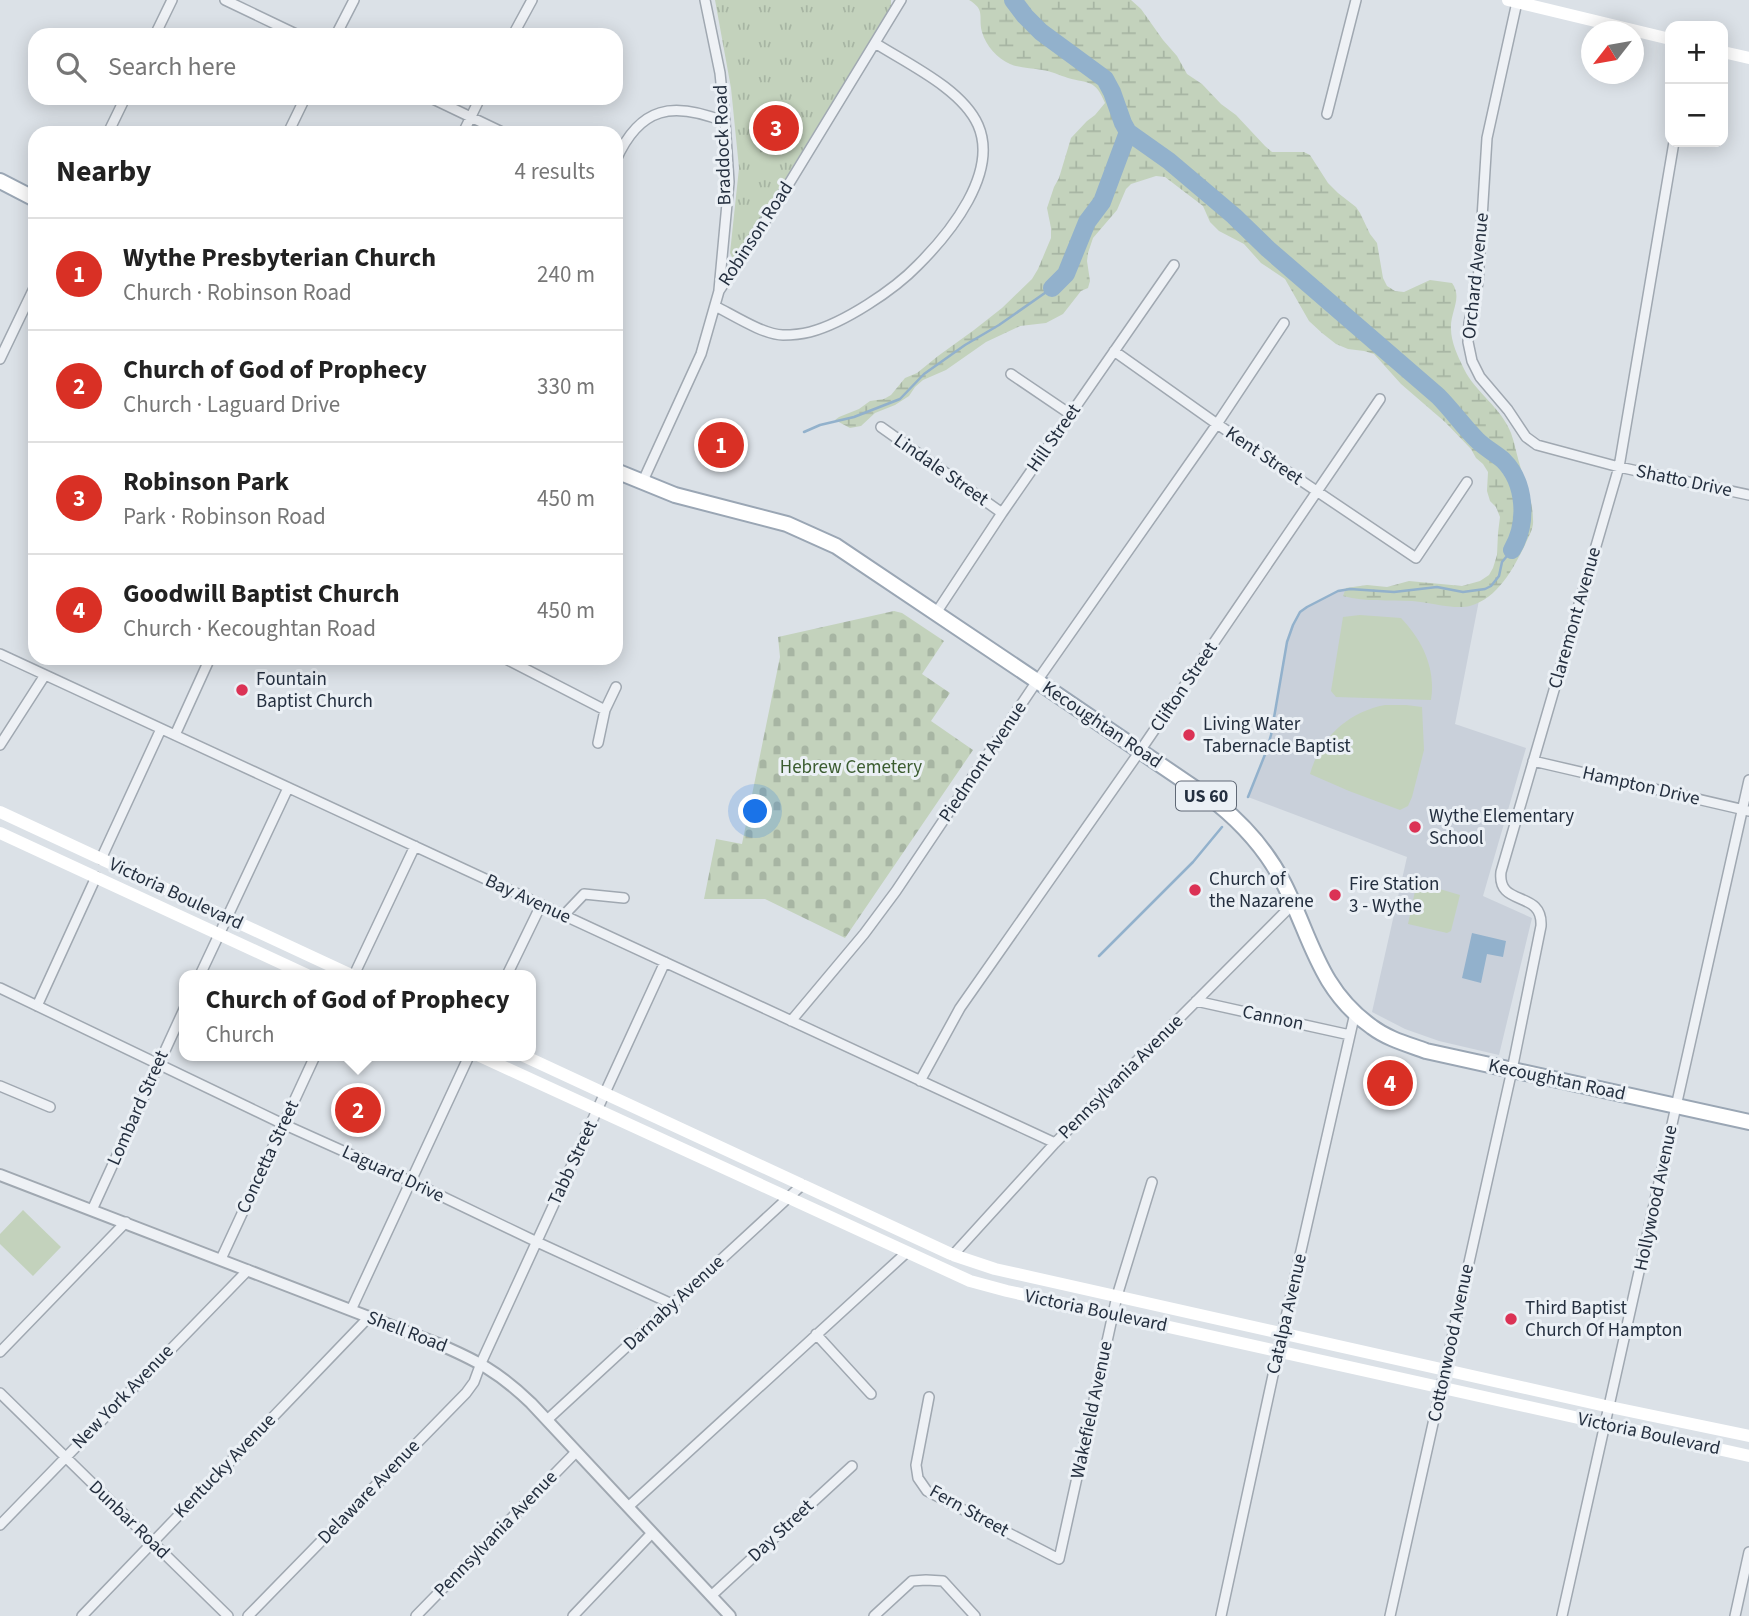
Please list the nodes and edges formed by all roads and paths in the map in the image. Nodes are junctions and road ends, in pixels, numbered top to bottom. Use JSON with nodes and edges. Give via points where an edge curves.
{"nodes":[{"id":1,"x":172,"y":0,"type":"edge"},
{"id":2,"x":225,"y":0,"type":"edge"},
{"id":3,"x":354,"y":0,"type":"edge"},
{"id":4,"x":532,"y":0,"type":"edge"},
{"id":5,"x":705,"y":0,"type":"edge"},
{"id":6,"x":901,"y":0,"type":"edge"},
{"id":7,"x":1356,"y":0,"type":"edge"},
{"id":8,"x":1513,"y":1,"type":"edge"},
{"id":9,"x":158,"y":28,"type":"edge"},
{"id":10,"x":283,"y":28,"type":"edge"},
{"id":11,"x":340,"y":28,"type":"edge"},
{"id":12,"x":517,"y":28,"type":"edge"},
{"id":13,"x":1665,"y":38,"type":"edge"},
{"id":14,"x":875,"y":43,"type":"junction"},
{"id":15,"x":1728,"y":53,"type":"edge"},
{"id":16,"x":1749,"y":58,"type":"edge"},
{"id":17,"x":122,"y":105,"type":"edge"},
{"id":18,"x":302,"y":105,"type":"edge"},
{"id":19,"x":445,"y":105,"type":"edge"},
{"id":20,"x":476,"y":105,"type":"edge"},
{"id":21,"x":1327,"y":114,"type":"dead end"},
{"id":22,"x":470,"y":117,"type":"junction"},
{"id":23,"x":725,"y":122,"type":"junction"},
{"id":24,"x":111,"y":126,"type":"edge"},
{"id":25,"x":291,"y":126,"type":"edge"},
{"id":26,"x":466,"y":126,"type":"edge"},
{"id":27,"x":489,"y":126,"type":"edge"},
{"id":28,"x":623,"y":146,"type":"edge"},
{"id":29,"x":1673,"y":147,"type":"edge"},
{"id":30,"x":0,"y":181,"type":"edge"},
{"id":31,"x":28,"y":195,"type":"edge"},
{"id":32,"x":1174,"y":265,"type":"dead end"},
{"id":33,"x":719,"y":291,"type":"junction"},
{"id":34,"x":28,"y":301,"type":"edge"},
{"id":35,"x":715,"y":306,"type":"junction"},
{"id":36,"x":1284,"y":323,"type":"dead end"},
{"id":37,"x":1114,"y":351,"type":"junction"},
{"id":38,"x":0,"y":359,"type":"edge"},
{"id":39,"x":1011,"y":373,"type":"dead end"},
{"id":40,"x":1380,"y":399,"type":"dead end"},
{"id":41,"x":1070,"y":414,"type":"junction"},
{"id":42,"x":1217,"y":424,"type":"junction"},
{"id":43,"x":881,"y":427,"type":"dead end"},
{"id":44,"x":1619,"y":467,"type":"junction"},
{"id":45,"x":623,"y":474,"type":"edge"},
{"id":46,"x":1467,"y":482,"type":"dead end"},
{"id":47,"x":642,"y":483,"type":"junction"},
{"id":48,"x":1317,"y":491,"type":"junction"},
{"id":49,"x":1749,"y":495,"type":"edge"},
{"id":50,"x":1002,"y":513,"type":"junction"},
{"id":51,"x":936,"y":613,"type":"junction"},
{"id":52,"x":0,"y":654,"type":"edge"},
{"id":53,"x":32,"y":665,"type":"edge"},
{"id":54,"x":206,"y":665,"type":"edge"},
{"id":55,"x":518,"y":665,"type":"edge"},
{"id":56,"x":31,"y":668,"type":"junction"},
{"id":57,"x":45,"y":675,"type":"junction"},
{"id":58,"x":1037,"y":681,"type":"junction"},
{"id":59,"x":616,"y":687,"type":"dead end"},
{"id":60,"x":605,"y":710,"type":"junction"},
{"id":61,"x":161,"y":729,"type":"junction"},
{"id":62,"x":175,"y":735,"type":"junction"},
{"id":63,"x":598,"y":743,"type":"dead end"},
{"id":64,"x":0,"y":745,"type":"edge"},
{"id":65,"x":1140,"y":751,"type":"junction"},
{"id":66,"x":1533,"y":761,"type":"junction"},
{"id":67,"x":1749,"y":780,"type":"edge"},
{"id":68,"x":288,"y":788,"type":"junction"},
{"id":69,"x":1746,"y":811,"type":"edge"},
{"id":70,"x":0,"y":812,"type":"edge"},
{"id":71,"x":0,"y":833,"type":"edge"},
{"id":72,"x":415,"y":846,"type":"junction"},
{"id":73,"x":101,"y":859,"type":"junction"},
{"id":74,"x":96,"y":877,"type":"junction"},
{"id":75,"x":624,"y":898,"type":"dead end"},
{"id":76,"x":1293,"y":904,"type":"junction"},
{"id":77,"x":541,"y":905,"type":"junction"},
{"id":78,"x":564,"y":915,"type":"junction"},
{"id":79,"x":228,"y":918,"type":"junction"},
{"id":80,"x":219,"y":934,"type":"junction"},
{"id":81,"x":665,"y":962,"type":"junction"},
{"id":82,"x":202,"y":970,"type":"edge"},
{"id":83,"x":296,"y":970,"type":"edge"},
{"id":84,"x":342,"y":970,"type":"edge"},
{"id":85,"x":355,"y":970,"type":"edge"},
{"id":86,"x":509,"y":970,"type":"edge"},
{"id":87,"x":0,"y":988,"type":"edge"},
{"id":88,"x":1196,"y":1001,"type":"junction"},
{"id":89,"x":37,"y":1006,"type":"junction"},
{"id":90,"x":1355,"y":1013,"type":"junction"},
{"id":91,"x":179,"y":1020,"type":"edge"},
{"id":92,"x":790,"y":1021,"type":"junction"},
{"id":93,"x":1350,"y":1035,"type":"junction"},
{"id":94,"x":313,"y":1061,"type":"edge"},
{"id":95,"x":467,"y":1061,"type":"edge"},
{"id":96,"x":491,"y":1061,"type":"edge"},
{"id":97,"x":535,"y":1061,"type":"edge"},
{"id":98,"x":158,"y":1064,"type":"junction"},
{"id":99,"x":1512,"y":1070,"type":"junction"},
{"id":100,"x":920,"y":1081,"type":"junction"},
{"id":101,"x":0,"y":1086,"type":"edge"},
{"id":102,"x":605,"y":1094,"type":"junction"},
{"id":103,"x":1676,"y":1106,"type":"junction"},
{"id":104,"x":50,"y":1107,"type":"dead end"},
{"id":105,"x":598,"y":1110,"type":"junction"},
{"id":106,"x":1749,"y":1122,"type":"edge"},
{"id":107,"x":283,"y":1124,"type":"junction"},
{"id":108,"x":1055,"y":1143,"type":"junction"},
{"id":109,"x":0,"y":1175,"type":"edge"},
{"id":110,"x":412,"y":1182,"type":"junction"},
{"id":111,"x":1152,"y":1182,"type":"dead end"},
{"id":112,"x":802,"y":1185,"type":"junction"},
{"id":113,"x":788,"y":1198,"type":"junction"},
{"id":114,"x":92,"y":1210,"type":"junction"},
{"id":115,"x":126,"y":1222,"type":"junction"},
{"id":116,"x":537,"y":1242,"type":"junction"},
{"id":117,"x":906,"y":1253,"type":"junction"},
{"id":118,"x":953,"y":1255,"type":"junction"},
{"id":119,"x":221,"y":1259,"type":"junction"},
{"id":120,"x":248,"y":1270,"type":"junction"},
{"id":121,"x":1116,"y":1296,"type":"junction"},
{"id":122,"x":672,"y":1304,"type":"junction"},
{"id":123,"x":351,"y":1310,"type":"junction"},
{"id":124,"x":1113,"y":1314,"type":"junction"},
{"id":125,"x":369,"y":1317,"type":"junction"},
{"id":126,"x":1283,"y":1334,"type":"junction"},
{"id":127,"x":816,"y":1335,"type":"junction"},
{"id":128,"x":0,"y":1352,"type":"edge"},
{"id":129,"x":1278,"y":1352,"type":"junction"},
{"id":130,"x":481,"y":1363,"type":"junction"},
{"id":131,"x":1445,"y":1369,"type":"junction"},
{"id":132,"x":1441,"y":1388,"type":"junction"},
{"id":133,"x":0,"y":1393,"type":"edge"},
{"id":134,"x":871,"y":1394,"type":"dead end"},
{"id":135,"x":929,"y":1397,"type":"dead end"},
{"id":136,"x":1610,"y":1407,"type":"junction"},
{"id":137,"x":547,"y":1420,"type":"junction"},
{"id":138,"x":1606,"y":1425,"type":"junction"},
{"id":139,"x":1749,"y":1436,"type":"edge"},
{"id":140,"x":576,"y":1452,"type":"junction"},
{"id":141,"x":1749,"y":1456,"type":"edge"},
{"id":142,"x":65,"y":1457,"type":"junction"},
{"id":143,"x":852,"y":1466,"type":"dead end"},
{"id":144,"x":628,"y":1507,"type":"junction"},
{"id":145,"x":0,"y":1525,"type":"edge"},
{"id":146,"x":652,"y":1533,"type":"junction"},
{"id":147,"x":152,"y":1543,"type":"junction"},
{"id":148,"x":1749,"y":1552,"type":"edge"},
{"id":149,"x":1059,"y":1559,"type":"joint"},
{"id":150,"x":711,"y":1596,"type":"junction"},
{"id":151,"x":725,"y":1614,"type":"edge"},
{"id":152,"x":82,"y":1616,"type":"edge"},
{"id":153,"x":229,"y":1616,"type":"edge"},
{"id":154,"x":248,"y":1616,"type":"edge"},
{"id":155,"x":416,"y":1616,"type":"edge"},
{"id":156,"x":573,"y":1616,"type":"edge"},
{"id":157,"x":874,"y":1616,"type":"edge"},
{"id":158,"x":975,"y":1616,"type":"edge"},
{"id":159,"x":1221,"y":1616,"type":"edge"},
{"id":160,"x":1390,"y":1616,"type":"edge"},
{"id":161,"x":1562,"y":1616,"type":"edge"},
{"id":162,"x":1735,"y":1616,"type":"edge"}],
"edges":[{"from":1,"to":9,"type":"street"},
{"from":2,"to":10,"type":"street"},
{"from":3,"to":11,"type":"street"},
{"from":4,"to":12,"type":"street"},
{"from":5,"to":23,"type":"street","name":"Braddock Road"},
{"from":6,"to":14,"type":"street","name":"Robinson Road"},
{"from":7,"to":21,"type":"street"},
{"from":8,"to":13,"type":"main road"},
{"from":8,"to":44,"type":"street","name":"Orchard Avenue","via":[[1487,138],[1469,352],[1479,377],[1531,441]]},
{"from":14,"to":33,"type":"street","name":"Robinson Road"},
{"from":14,"to":35,"type":"street","via":[[949,90],[968,108],[979,127],[984,150],[969,200],[918,266],[835,322],[810,332],[780,335]]},
{"from":15,"to":16,"type":"main road"},
{"from":17,"to":24,"type":"street"},
{"from":18,"to":25,"type":"street"},
{"from":19,"to":22,"type":"street"},
{"from":20,"to":22,"type":"street"},
{"from":22,"to":26,"type":"street"},
{"from":22,"to":27,"type":"street"},
{"from":23,"to":28,"type":"street","via":[[705,113],[661,112],[646,118]]},
{"from":23,"to":33,"type":"street","name":"Braddock Road","via":[[729,182]]},
{"from":29,"to":44,"type":"street","name":"Claremont Avenue"},
{"from":30,"to":31,"type":"main road"},
{"from":32,"to":37,"type":"street","name":"Hill Street"},
{"from":33,"to":35,"type":"street","name":"Robinson Road"},
{"from":34,"to":38,"type":"street"},
{"from":35,"to":47,"type":"street","name":"Robinson Road","via":[[701,354]]},
{"from":36,"to":42,"type":"street","name":"Piedmont Avenue"},
{"from":37,"to":41,"type":"street","name":"Hill Street"},
{"from":37,"to":42,"type":"street","name":"Kent Street"},
{"from":39,"to":41,"type":"street"},
{"from":40,"to":48,"type":"street","name":"Clifton Street"},
{"from":41,"to":50,"type":"street","name":"Hill Street"},
{"from":42,"to":48,"type":"street","name":"Kent Street"},
{"from":42,"to":58,"type":"street","name":"Piedmont Avenue"},
{"from":43,"to":50,"type":"street","name":"Lindale Street"},
{"from":44,"to":49,"type":"street","name":"Shatto Drive"},
{"from":44,"to":66,"type":"street","name":"Claremont Avenue"},
{"from":45,"to":47,"type":"main road","name":"Kecoughtan Road","number":"US 60"},
{"from":46,"to":48,"type":"street","name":"Kent Street","via":[[1416,558]]},
{"from":47,"to":51,"type":"main road","name":"Kecoughtan Road","number":"US 60","via":[[811,534]]},
{"from":48,"to":65,"type":"street","name":"Clifton Street"},
{"from":50,"to":51,"type":"street","name":"Hill Street"},
{"from":51,"to":58,"type":"main road","name":"Kecoughtan Road","number":"US 60"},
{"from":52,"to":56,"type":"street","name":"Bay Avenue"},
{"from":53,"to":56,"type":"street"},
{"from":54,"to":62,"type":"street"},
{"from":55,"to":60,"type":"street"},
{"from":56,"to":57,"type":"street","name":"Bay Avenue"},
{"from":57,"to":61,"type":"street","name":"Bay Avenue"},
{"from":57,"to":64,"type":"street"},
{"from":58,"to":65,"type":"main road","name":"Kecoughtan Road","number":"US 60"},
{"from":58,"to":92,"type":"street","name":"Piedmont Avenue","via":[[896,891]]},
{"from":59,"to":60,"type":"street"},
{"from":60,"to":63,"type":"street"},
{"from":61,"to":62,"type":"street","name":"Bay Avenue"},
{"from":61,"to":73,"type":"street"},
{"from":62,"to":68,"type":"street","name":"Bay Avenue"},
{"from":65,"to":76,"type":"main road","name":"Kecoughtan Road","number":"US 60","via":[[1238,821],[1271,861]]},
{"from":65,"to":100,"type":"street","name":"Clifton Street","via":[[960,1008]]},
{"from":66,"to":69,"type":"street","name":"Hampton Drive"},
{"from":66,"to":99,"type":"street","name":"Claremont Avenue","via":[[1500,877],[1506,892],[1534,905],[1541,914]]},
{"from":67,"to":69,"type":"street","name":"Hollywood Avenue"},
{"from":68,"to":72,"type":"street","name":"Bay Avenue"},
{"from":68,"to":79,"type":"street"},
{"from":69,"to":103,"type":"street","name":"Hollywood Avenue"},
{"from":70,"to":73,"type":"main road","name":"Victoria Boulevard"},
{"from":71,"to":74,"type":"main road","name":"Victoria Boulevard"},
{"from":72,"to":77,"type":"street","name":"Bay Avenue"},
{"from":72,"to":85,"type":"street"},
{"from":73,"to":79,"type":"main road","name":"Victoria Boulevard"},
{"from":74,"to":80,"type":"main road","name":"Victoria Boulevard"},
{"from":74,"to":89,"type":"street"},
{"from":75,"to":78,"type":"street","via":[[584,894]]},
{"from":76,"to":88,"type":"street","name":"Pennsylvania Avenue"},
{"from":76,"to":90,"type":"main road","name":"Kecoughtan Road","number":"US 60","via":[[1321,969]]},
{"from":77,"to":78,"type":"street","name":"Bay Avenue"},
{"from":77,"to":86,"type":"street"},
{"from":78,"to":81,"type":"street","name":"Bay Avenue"},
{"from":79,"to":80,"type":"street"},
{"from":79,"to":84,"type":"main road","name":"Victoria Boulevard"},
{"from":80,"to":82,"type":"street"},
{"from":80,"to":83,"type":"main road","name":"Victoria Boulevard"},
{"from":81,"to":92,"type":"street","name":"Bay Avenue"},
{"from":81,"to":102,"type":"street","name":"Tabb Street"},
{"from":87,"to":89,"type":"street","name":"Laguard Drive"},
{"from":88,"to":93,"type":"street","name":"Cannon"},
{"from":88,"to":108,"type":"street","name":"Pennsylvania Avenue"},
{"from":89,"to":98,"type":"street","name":"Laguard Drive"},
{"from":90,"to":93,"type":"street","name":"Catalpa Avenue"},
{"from":90,"to":99,"type":"main road","name":"Kecoughtan Road","number":"US 60","via":[[1392,1039]]},
{"from":91,"to":98,"type":"street","name":"Lombard Street"},
{"from":92,"to":100,"type":"street","name":"Bay Avenue"},
{"from":93,"to":126,"type":"street","name":"Catalpa Avenue"},
{"from":94,"to":107,"type":"street","name":"Concetta Street"},
{"from":95,"to":110,"type":"street"},
{"from":96,"to":105,"type":"main road","name":"Victoria Boulevard"},
{"from":97,"to":102,"type":"main road","name":"Victoria Boulevard"},
{"from":98,"to":107,"type":"street","name":"Laguard Drive"},
{"from":98,"to":114,"type":"street","name":"Lombard Street"},
{"from":99,"to":103,"type":"main road","name":"Kecoughtan Road","number":"US 60"},
{"from":99,"to":131,"type":"street","name":"Cottonwood Avenue"},
{"from":100,"to":108,"type":"street","name":"Bay Avenue"},
{"from":101,"to":104,"type":"street"},
{"from":102,"to":105,"type":"street","name":"Tabb Street"},
{"from":102,"to":112,"type":"main road","name":"Victoria Boulevard"},
{"from":103,"to":106,"type":"main road","name":"Kecoughtan Road","number":"US 60"},
{"from":103,"to":136,"type":"street","name":"Hollywood Avenue"},
{"from":105,"to":113,"type":"main road","name":"Victoria Boulevard"},
{"from":105,"to":116,"type":"street","name":"Tabb Street"},
{"from":107,"to":110,"type":"street","name":"Laguard Drive"},
{"from":107,"to":119,"type":"street","name":"Concetta Street"},
{"from":108,"to":118,"type":"street","name":"Pennsylvania Avenue"},
{"from":109,"to":114,"type":"street","name":"Shell Road"},
{"from":110,"to":116,"type":"street","name":"Laguard Drive"},
{"from":110,"to":123,"type":"street"},
{"from":111,"to":121,"type":"street","name":"Wakefield Avenue"},
{"from":112,"to":113,"type":"street","name":"Darnaby Avenue"},
{"from":112,"to":118,"type":"main road","name":"Victoria Boulevard"},
{"from":113,"to":117,"type":"main road","name":"Victoria Boulevard"},
{"from":113,"to":122,"type":"street","name":"Darnaby Avenue"},
{"from":114,"to":115,"type":"street","name":"Shell Road"},
{"from":115,"to":119,"type":"street","name":"Shell Road"},
{"from":115,"to":128,"type":"street"},
{"from":116,"to":122,"type":"street","name":"Laguard Drive"},
{"from":116,"to":130,"type":"street","name":"Tabb Street"},
{"from":117,"to":124,"type":"main road","name":"Victoria Boulevard","via":[[979,1284]]},
{"from":117,"to":127,"type":"street"},
{"from":118,"to":121,"type":"main road","name":"Victoria Boulevard"},
{"from":119,"to":120,"type":"street","name":"Shell Road"},
{"from":120,"to":123,"type":"street","name":"Shell Road"},
{"from":120,"to":142,"type":"street","name":"New York Avenue"},
{"from":121,"to":124,"type":"street","name":"Wakefield Avenue"},
{"from":121,"to":126,"type":"main road","name":"Victoria Boulevard"},
{"from":122,"to":137,"type":"street","name":"Darnaby Avenue"},
{"from":123,"to":125,"type":"street","name":"Shell Road"},
{"from":124,"to":129,"type":"main road","name":"Victoria Boulevard"},
{"from":124,"to":149,"type":"street","name":"Wakefield Avenue"},
{"from":125,"to":130,"type":"street","name":"Shell Road"},
{"from":125,"to":147,"type":"street","name":"Kentucky Avenue"},
{"from":126,"to":129,"type":"street","name":"Catalpa Avenue"},
{"from":126,"to":131,"type":"main road","name":"Victoria Boulevard"},
{"from":127,"to":134,"type":"street"},
{"from":127,"to":144,"type":"street"},
{"from":129,"to":132,"type":"main road","name":"Victoria Boulevard"},
{"from":129,"to":159,"type":"street","name":"Catalpa Avenue"},
{"from":130,"to":137,"type":"street","name":"Shell Road"},
{"from":130,"to":154,"type":"street","name":"Delaware Avenue","via":[[466,1393]]},
{"from":131,"to":132,"type":"street","name":"Cottonwood Avenue"},
{"from":131,"to":136,"type":"main road","name":"Victoria Boulevard"},
{"from":132,"to":138,"type":"main road","name":"Victoria Boulevard"},
{"from":132,"to":160,"type":"street","name":"Cottonwood Avenue"},
{"from":133,"to":142,"type":"street","name":"Dunbar Road"},
{"from":135,"to":149,"type":"street","name":"Fern Street","via":[[916,1465],[927,1491]]},
{"from":136,"to":138,"type":"street","name":"Hollywood Avenue"},
{"from":136,"to":139,"type":"main road","name":"Victoria Boulevard"},
{"from":137,"to":140,"type":"street","name":"Shell Road"},
{"from":138,"to":141,"type":"main road","name":"Victoria Boulevard"},
{"from":138,"to":161,"type":"street","name":"Hollywood Avenue"},
{"from":140,"to":144,"type":"street","name":"Shell Road"},
{"from":140,"to":155,"type":"street","name":"Pennsylvania Avenue"},
{"from":142,"to":145,"type":"street","name":"New York Avenue"},
{"from":142,"to":147,"type":"street","name":"Dunbar Road"},
{"from":143,"to":150,"type":"street","name":"Day Street"},
{"from":144,"to":146,"type":"street","name":"Shell Road"},
{"from":146,"to":150,"type":"street","name":"Shell Road"},
{"from":146,"to":156,"type":"street"},
{"from":147,"to":152,"type":"street","name":"Kentucky Avenue"},
{"from":147,"to":153,"type":"street","name":"Dunbar Road"},
{"from":148,"to":162,"type":"street"},
{"from":150,"to":151,"type":"street","name":"Shell Road"},
{"from":157,"to":158,"type":"street","via":[[912,1581],[926,1580],[943,1581]]}]}
